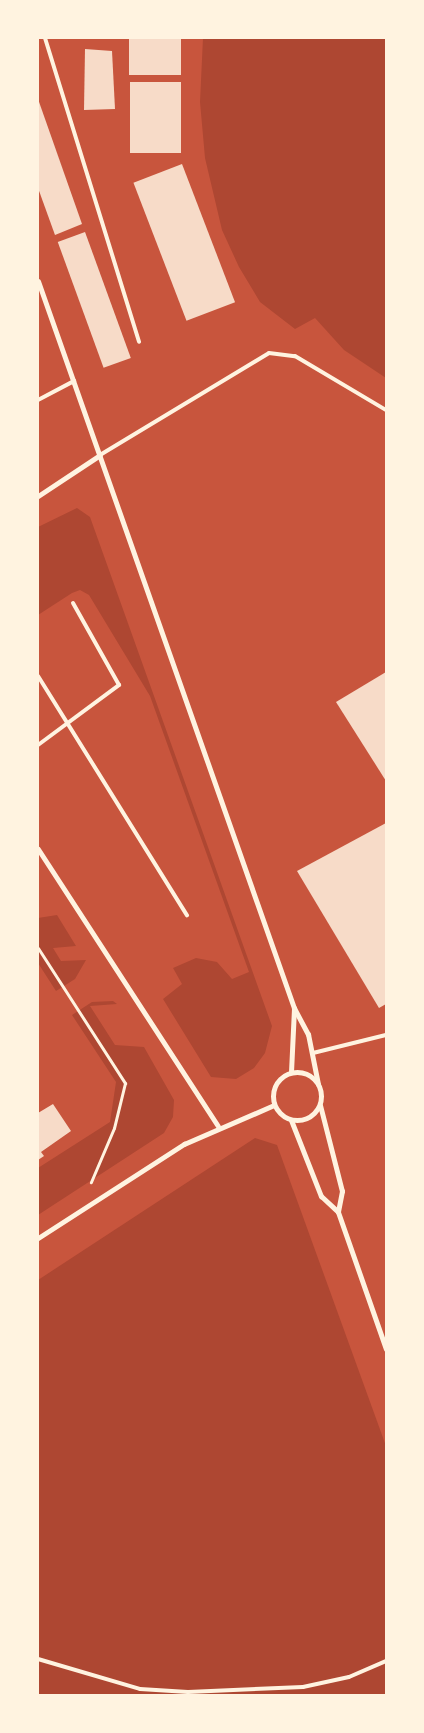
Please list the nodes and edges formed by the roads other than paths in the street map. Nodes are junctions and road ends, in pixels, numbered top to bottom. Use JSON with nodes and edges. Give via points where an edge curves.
{"nodes":[{"id":1,"x":45,"y":38,"type":"edge"},
{"id":2,"x":38,"y":281,"type":"edge"},
{"id":3,"x":139,"y":342,"type":"dead end"},
{"id":4,"x":74,"y":381,"type":"junction"},
{"id":5,"x":38,"y":400,"type":"edge"},
{"id":6,"x":386,"y":410,"type":"edge"},
{"id":7,"x":100,"y":454,"type":"junction"},
{"id":8,"x":38,"y":496,"type":"edge"},
{"id":9,"x":73,"y":603,"type":"dead end"},
{"id":10,"x":38,"y":676,"type":"edge"},
{"id":11,"x":68,"y":724,"type":"junction"},
{"id":12,"x":38,"y":746,"type":"edge"},
{"id":13,"x":38,"y":849,"type":"edge"},
{"id":14,"x":187,"y":915,"type":"dead end"},
{"id":15,"x":294,"y":1008,"type":"junction"},
{"id":16,"x":386,"y":1035,"type":"edge"},
{"id":17,"x":313,"y":1054,"type":"junction"},
{"id":18,"x":291,"y":1072,"type":"junction"},
{"id":19,"x":318,"y":1084,"type":"junction"},
{"id":20,"x":274,"y":1105,"type":"junction"},
{"id":21,"x":320,"y":1105,"type":"junction"},
{"id":22,"x":292,"y":1120,"type":"junction"},
{"id":23,"x":218,"y":1126,"type":"junction"},
{"id":24,"x":338,"y":1212,"type":"junction"},
{"id":25,"x":38,"y":1238,"type":"edge"},
{"id":26,"x":386,"y":1349,"type":"edge"},
{"id":27,"x":38,"y":1659,"type":"edge"},
{"id":28,"x":386,"y":1661,"type":"edge"}],
"edges":[{"from":1,"to":3,"type":"lane"},
{"from":2,"to":4,"type":"street"},
{"from":4,"to":5,"type":"lane"},
{"from":4,"to":7,"type":"street"},
{"from":6,"to":7,"type":"lane","via":[[296,356],[269,353]]},
{"from":7,"to":8,"type":"street"},
{"from":7,"to":15,"type":"street"},
{"from":9,"to":11,"type":"lane","via":[[120,681],[113,694]]},
{"from":10,"to":11,"type":"lane"},
{"from":11,"to":12,"type":"lane"},
{"from":11,"to":14,"type":"lane"},
{"from":13,"to":23,"type":"street"},
{"from":15,"to":17,"type":"street","via":[[303,1019]]},
{"from":15,"to":18,"type":"street"},
{"from":16,"to":17,"type":"lane"},
{"from":17,"to":19,"type":"street"},
{"from":18,"to":19,"type":"street","via":[[311,1076]]},
{"from":18,"to":20,"type":"street","via":[[275,1084]]},
{"from":19,"to":21,"type":"street"},
{"from":20,"to":22,"type":"street"},
{"from":20,"to":23,"type":"street"},
{"from":21,"to":22,"type":"street","via":[[308,1117]]},
{"from":21,"to":24,"type":"street","via":[[342,1191]]},
{"from":22,"to":24,"type":"street","via":[[322,1196]]},
{"from":23,"to":25,"type":"street"},
{"from":24,"to":26,"type":"street"},
{"from":27,"to":28,"type":"lane","via":[[140,1689],[188,1692],[303,1687],[349,1677]]}]}
